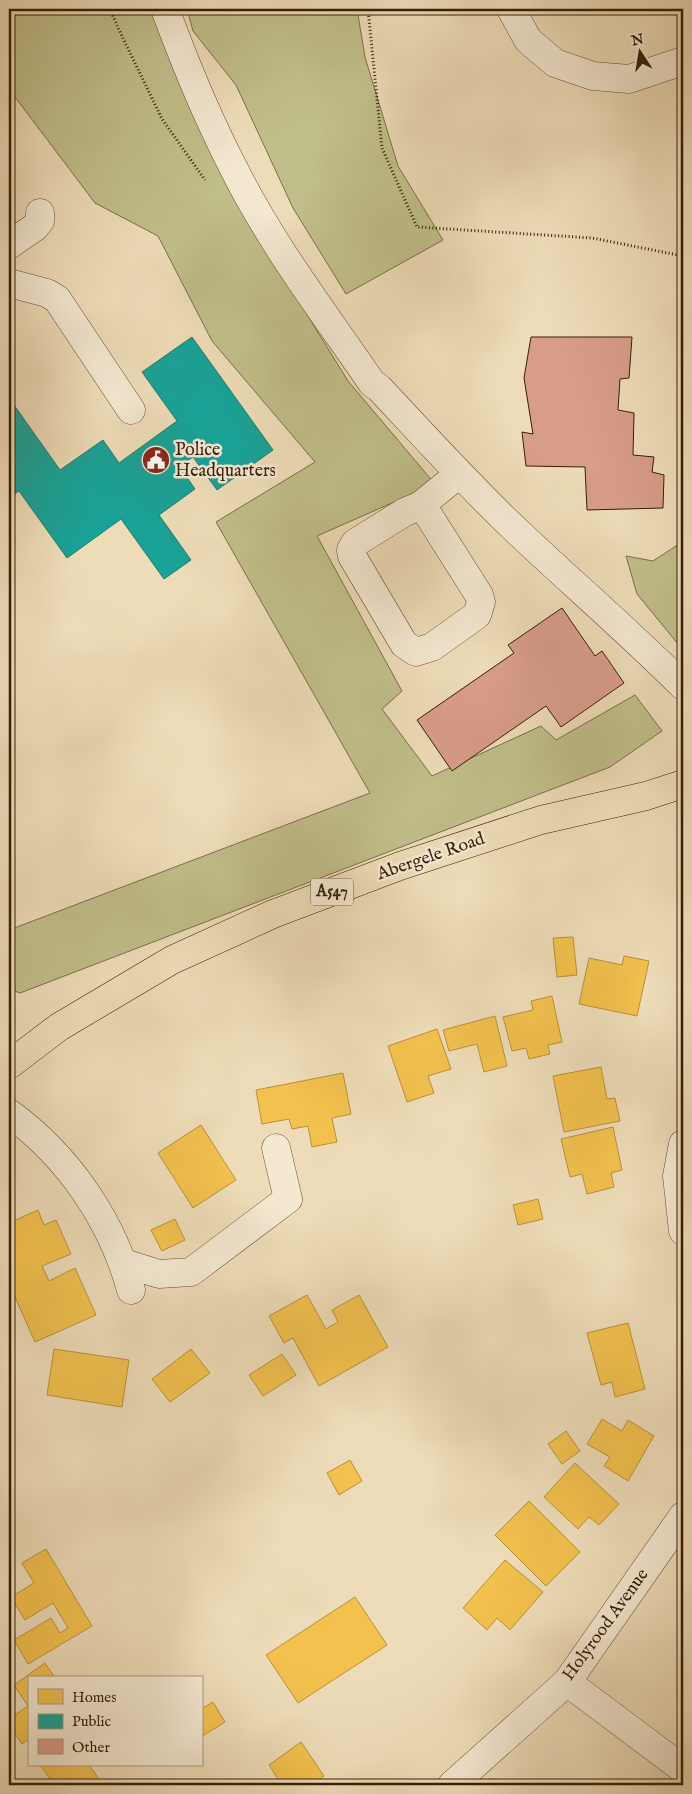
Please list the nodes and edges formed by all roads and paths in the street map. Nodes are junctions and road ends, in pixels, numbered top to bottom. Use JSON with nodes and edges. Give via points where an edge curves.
{"nodes":[{"id":1,"x":164,"y":9,"type":"edge"},
{"id":2,"x":368,"y":9,"type":"edge"},
{"id":3,"x":511,"y":9,"type":"edge"},
{"id":4,"x":683,"y":61,"type":"edge"},
{"id":5,"x":40,"y":213,"type":"dead end"},
{"id":6,"x":9,"y":245,"type":"edge"},
{"id":7,"x":683,"y":256,"type":"edge"},
{"id":8,"x":9,"y":283,"type":"edge"},
{"id":9,"x":131,"y":410,"type":"dead end"},
{"id":10,"x":460,"y":474,"type":"junction"},
{"id":11,"x":421,"y":505,"type":"junction"},
{"id":12,"x":683,"y":686,"type":"edge"},
{"id":13,"x":683,"y":784,"type":"edge"},
{"id":14,"x":9,"y":1065,"type":"edge"},
{"id":15,"x":9,"y":1113,"type":"edge"},
{"id":16,"x":683,"y":1144,"type":"edge"},
{"id":17,"x":276,"y":1148,"type":"dead end"},
{"id":18,"x":683,"y":1231,"type":"edge"},
{"id":19,"x":124,"y":1263,"type":"junction"},
{"id":20,"x":131,"y":1290,"type":"dead end"},
{"id":21,"x":683,"y":1516,"type":"edge"},
{"id":22,"x":567,"y":1682,"type":"junction"},
{"id":23,"x":683,"y":1769,"type":"edge"},
{"id":24,"x":452,"y":1785,"type":"edge"}],
"edges":[{"from":1,"to":10,"type":"street","via":[[188,71],[234,170],[279,248],[372,383]]},
{"from":2,"to":7,"type":"path","via":[[382,148],[417,227],[592,238]]},
{"from":3,"to":4,"type":"street","via":[[528,40],[555,63],[593,76],[628,80]]},
{"from":5,"to":6,"type":"street","via":[[36,226]]},
{"from":8,"to":9,"type":"street","via":[[47,293],[56,299]]},
{"from":10,"to":11,"type":"street"},
{"from":10,"to":12,"type":"street"},
{"from":11,"to":11,"type":"street","via":[[481,602],[477,615],[432,647],[416,652],[404,644],[351,550],[356,543]]},
{"from":13,"to":14,"type":"main road","name":"Abergele Road","number":"A547","via":[[646,796],[541,820],[400,866],[273,914],[172,960],[59,1028]]},
{"from":15,"to":19,"type":"street","via":[[46,1144],[80,1184],[107,1227]]},
{"from":16,"to":18,"type":"street","via":[[677,1176]]},
{"from":17,"to":19,"type":"street","via":[[288,1199],[191,1272],[160,1274]]},
{"from":19,"to":20,"type":"street"},
{"from":21,"to":22,"type":"street","name":"Holyrood Avenue"},
{"from":22,"to":23,"type":"street"},
{"from":22,"to":24,"type":"street","name":"Holyrood Avenue"}]}
